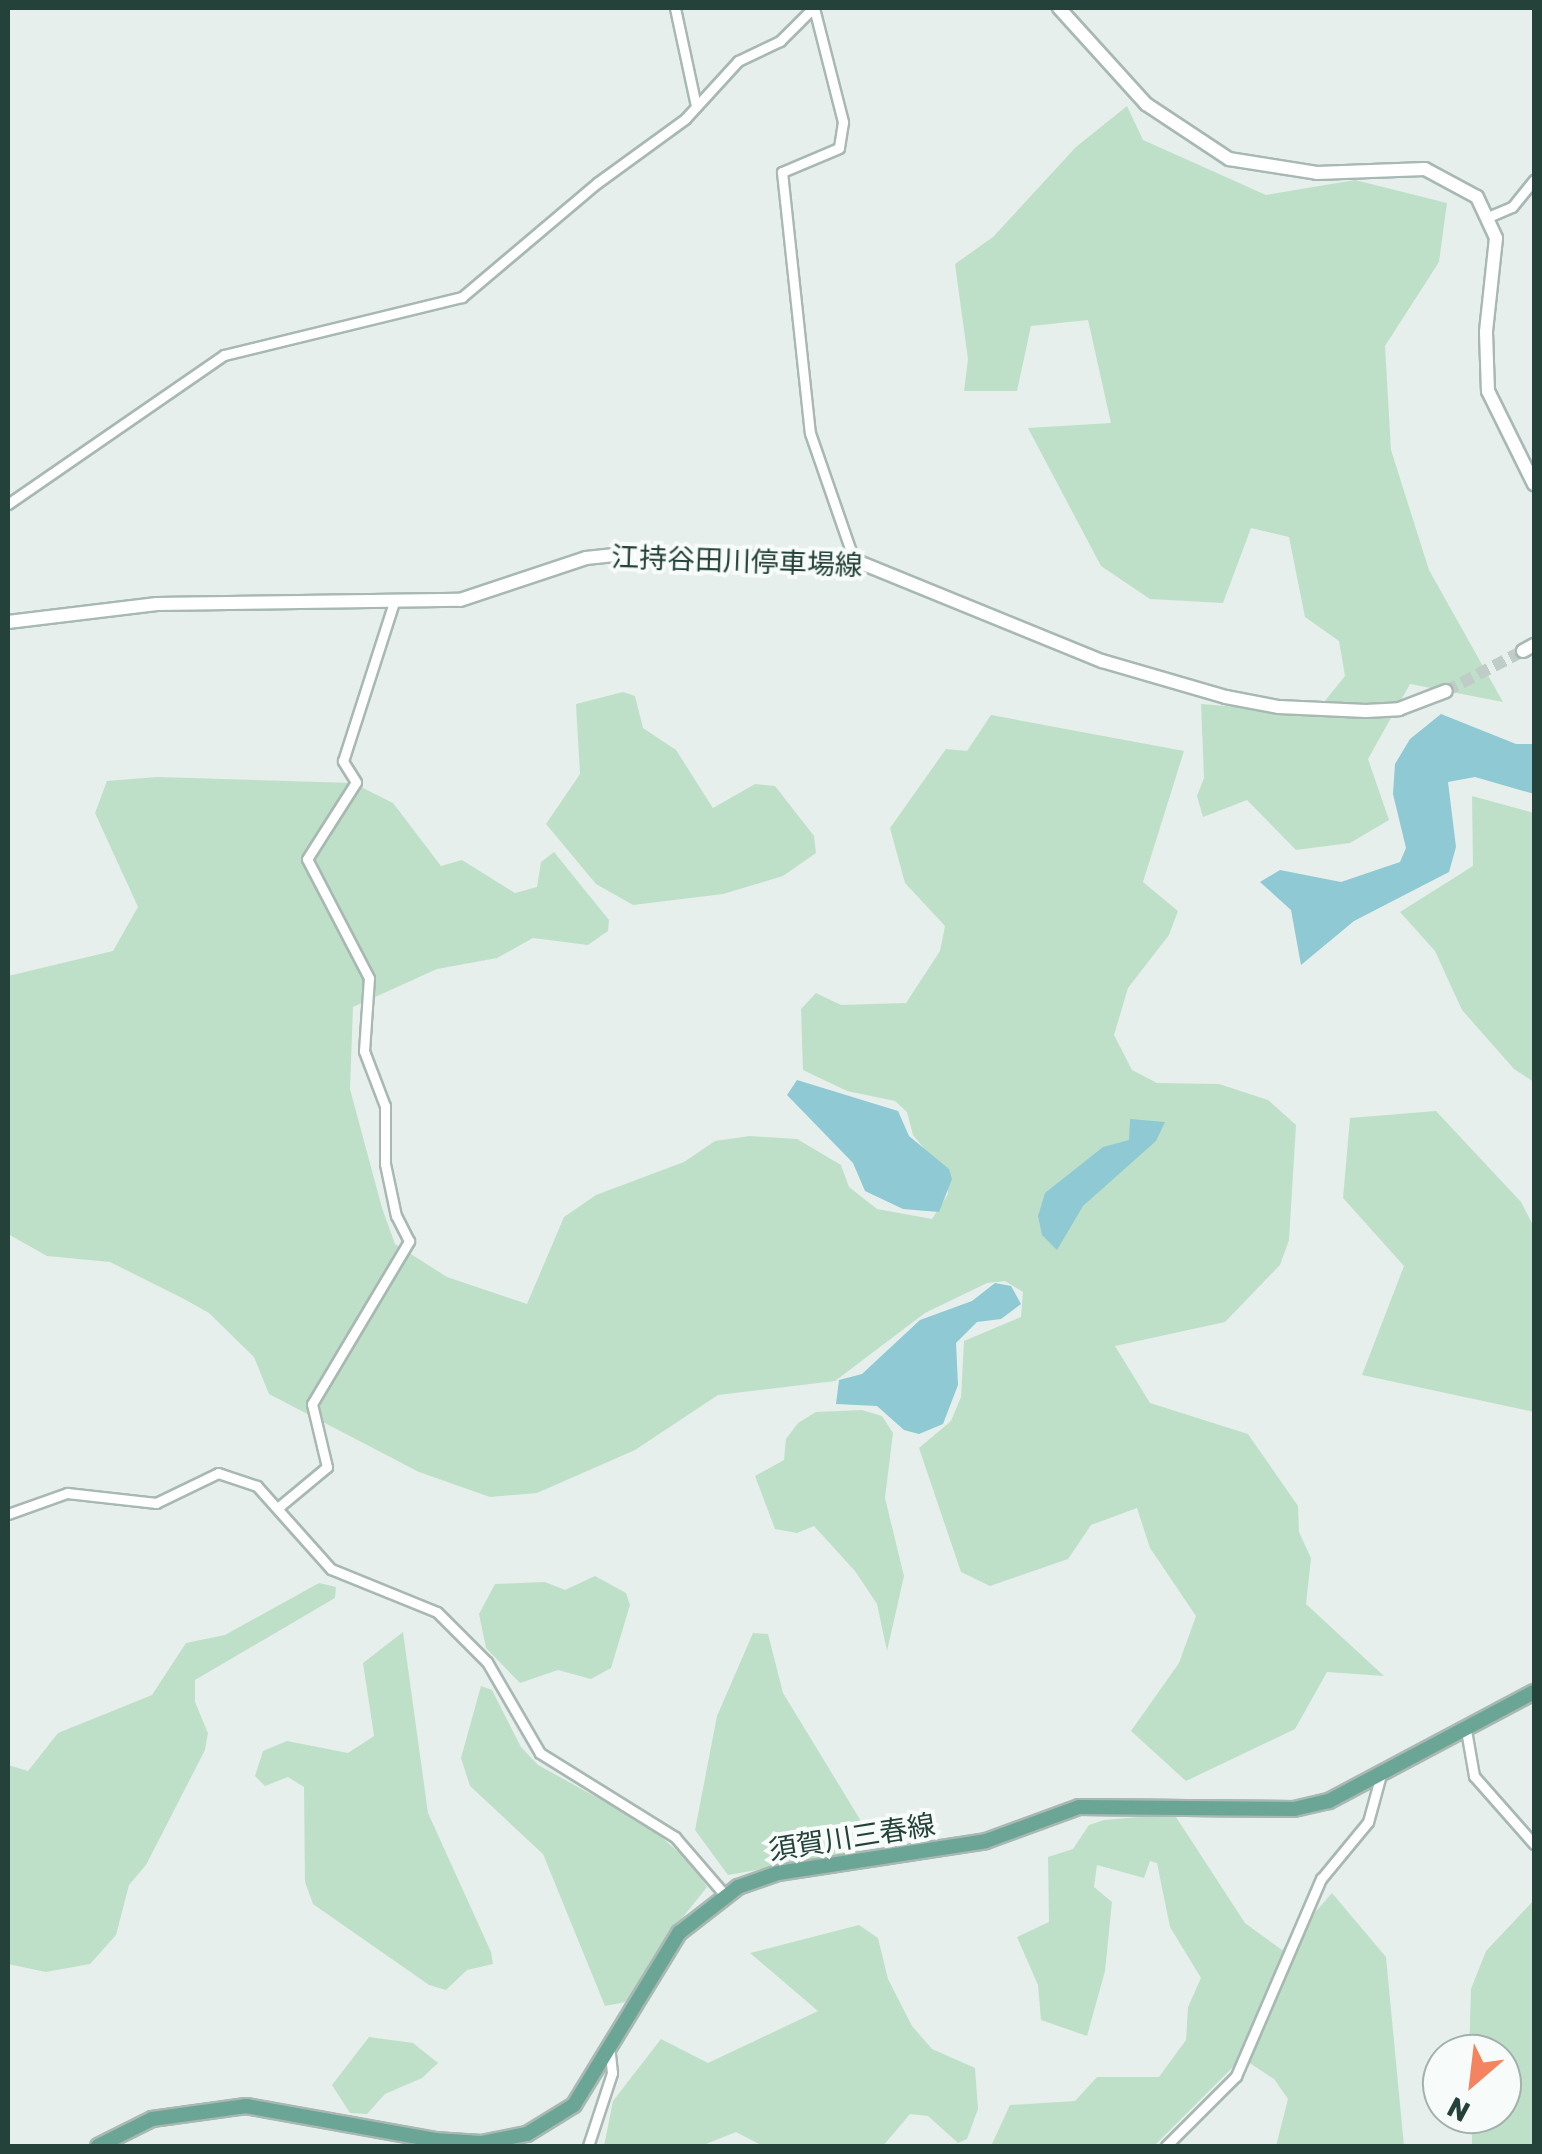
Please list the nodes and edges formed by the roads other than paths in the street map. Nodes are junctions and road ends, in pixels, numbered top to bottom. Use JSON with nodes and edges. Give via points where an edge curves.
{"nodes":[{"id":1,"x":675,"y":8,"type":"edge"},
{"id":2,"x":813,"y":8,"type":"edge"},
{"id":3,"x":1059,"y":8,"type":"edge"},
{"id":4,"x":696,"y":106,"type":"junction"},
{"id":5,"x":1534,"y":180,"type":"edge"},
{"id":6,"x":1488,"y":217,"type":"junction"},
{"id":7,"x":1534,"y":484,"type":"edge"},
{"id":8,"x":8,"y":504,"type":"edge"},
{"id":9,"x":854,"y":560,"type":"junction"},
{"id":10,"x":394,"y":602,"type":"junction"},
{"id":11,"x":8,"y":622,"type":"edge"},
{"id":12,"x":1446,"y":691,"type":"tunnel mouth"},
{"id":13,"x":280,"y":1506,"type":"junction"},
{"id":14,"x":8,"y":1514,"type":"edge"},
{"id":15,"x":1534,"y":1692,"type":"edge"},
{"id":16,"x":1466,"y":1730,"type":"junction"},
{"id":17,"x":1380,"y":1778,"type":"junction"},
{"id":18,"x":1534,"y":1844,"type":"edge"},
{"id":19,"x":724,"y":1894,"type":"junction"},
{"id":20,"x":610,"y":2053,"type":"junction"},
{"id":21,"x":499,"y":2144,"type":"edge"},
{"id":22,"x":98,"y":2146,"type":"edge"},
{"id":23,"x":588,"y":2146,"type":"edge"},
{"id":24,"x":1166,"y":2146,"type":"edge"}],
"edges":[{"from":1,"to":4,"type":"street"},
{"from":2,"to":4,"type":"street","via":[[780,41],[738,60]]},
{"from":2,"to":9,"type":"street","via":[[844,122],[839,148],[782,172],[810,433]]},
{"from":3,"to":6,"type":"main road","via":[[1146,104],[1228,158],[1317,173],[1425,169],[1467,189]]},
{"from":4,"to":8,"type":"street","via":[[462,297],[224,355]]},
{"from":5,"to":6,"type":"street","via":[[1512,208]]},
{"from":6,"to":7,"type":"main road","via":[[1496,238],[1486,332],[1488,391]]},
{"from":9,"to":10,"type":"main road","name":"江持谷田川停車場線","via":[[586,558],[477,597]]},
{"from":9,"to":12,"type":"main road","name":"江持谷田川停車場線","via":[[1102,661],[1226,697],[1279,707],[1366,710],[1399,709]]},
{"from":10,"to":11,"type":"main road","name":"江持谷田川停車場線","via":[[176,603]]},
{"from":10,"to":13,"type":"street","via":[[342,761],[356,782],[306,860],[369,978],[364,1051],[384,1106],[384,1164],[396,1216],[410,1241],[312,1404],[327,1467]]},
{"from":13,"to":14,"type":"street","via":[[257,1486],[218,1473],[156,1502],[67,1492]]},
{"from":13,"to":19,"type":"street","via":[[331,1569],[437,1612],[487,1662],[540,1753],[675,1837]]},
{"from":15,"to":16,"type":"main road","name":"須賀川三春線"},
{"from":16,"to":17,"type":"main road","name":"須賀川三春線"},
{"from":16,"to":18,"type":"street","via":[[1474,1776]]},
{"from":17,"to":19,"type":"main road","name":"須賀川三春線","via":[[1346,1796],[1294,1809],[1079,1807],[986,1841],[778,1872]]},
{"from":17,"to":24,"type":"street","via":[[1368,1822],[1320,1880],[1236,2076]]},
{"from":19,"to":20,"type":"main road","name":"須賀川三春線","via":[[667,1950]]},
{"from":20,"to":21,"type":"main road","name":"須賀川三春線","via":[[565,2114]]},
{"from":20,"to":23,"type":"street","via":[[612,2073]]},
{"from":21,"to":22,"type":"main road","name":"須賀川三春線","via":[[434,2140],[246,2106],[152,2119]]}]}
